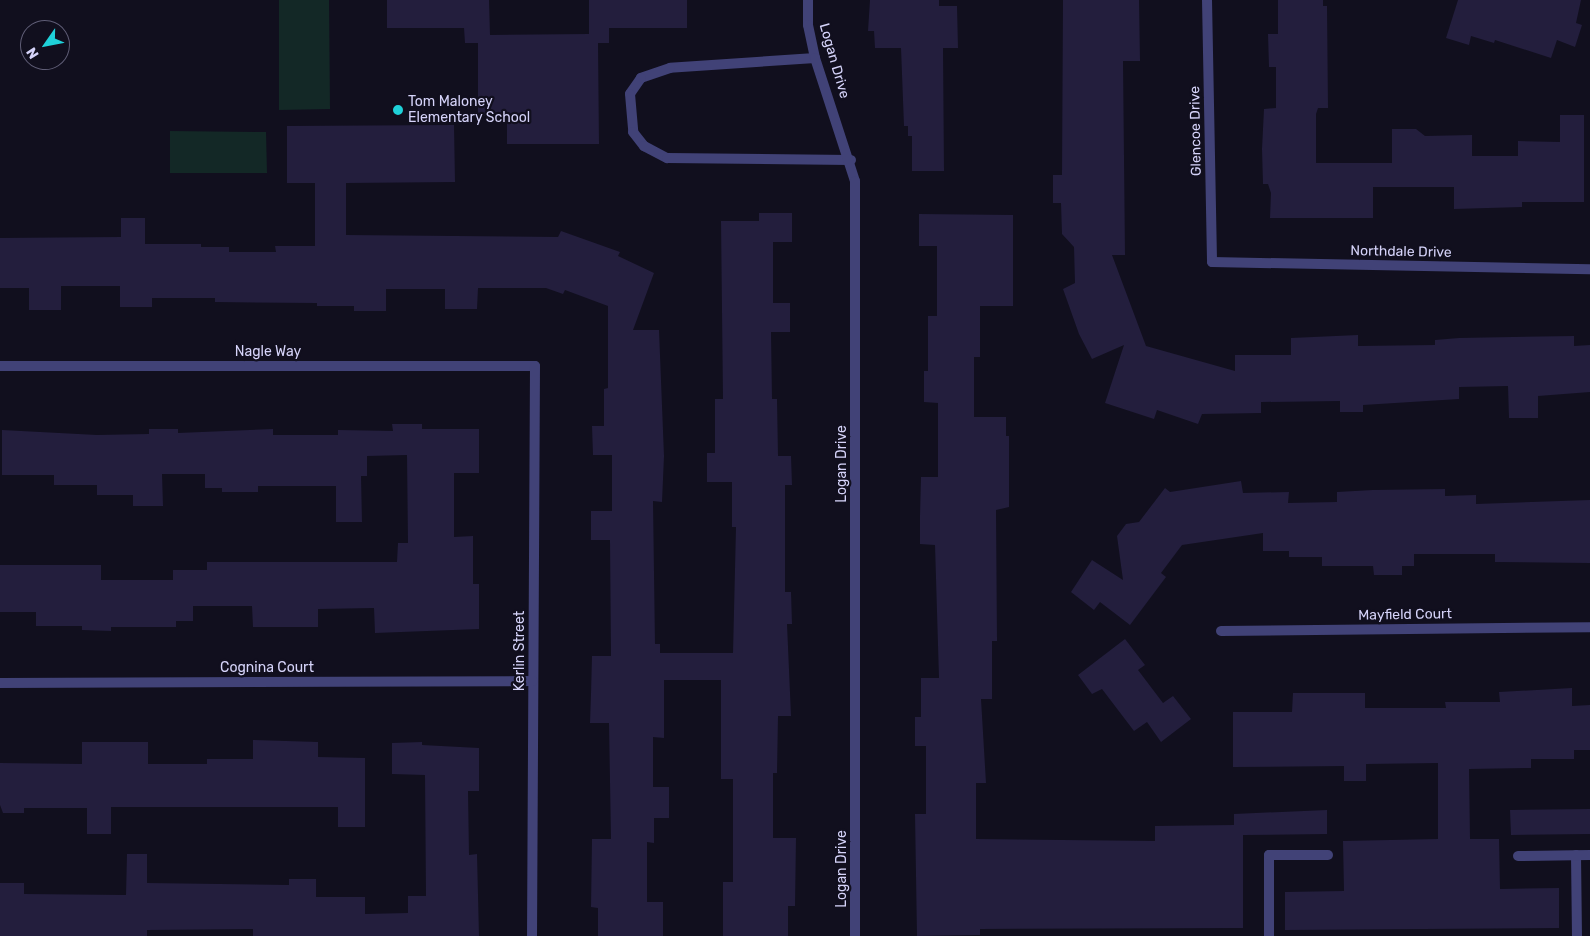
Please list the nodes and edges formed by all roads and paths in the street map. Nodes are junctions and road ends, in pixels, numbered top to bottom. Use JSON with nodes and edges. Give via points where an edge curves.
{"nodes":[{"id":1,"x":808,"y":0,"type":"edge"},
{"id":2,"x":1207,"y":0,"type":"edge"},
{"id":3,"x":815,"y":58,"type":"junction"},
{"id":4,"x":850,"y":160,"type":"junction"},
{"id":5,"x":1212,"y":262,"type":"joint"},
{"id":6,"x":1590,"y":269,"type":"edge"},
{"id":7,"x":0,"y":366,"type":"edge"},
{"id":8,"x":535,"y":366,"type":"joint"},
{"id":9,"x":1590,"y":627,"type":"edge"},
{"id":10,"x":1221,"y":631,"type":"dead end"},
{"id":11,"x":533,"y":681,"type":"junction"},
{"id":12,"x":0,"y":683,"type":"edge"},
{"id":13,"x":1328,"y":855,"type":"dead end"},
{"id":14,"x":1590,"y":855,"type":"edge"},
{"id":15,"x":1518,"y":856,"type":"dead end"},
{"id":16,"x":1576,"y":856,"type":"junction"},
{"id":17,"x":532,"y":936,"type":"edge"},
{"id":18,"x":855,"y":936,"type":"edge"},
{"id":19,"x":1269,"y":936,"type":"edge"},
{"id":20,"x":1578,"y":936,"type":"edge"}],
"edges":[{"from":1,"to":3,"type":"street","name":"Logan Drive","via":[[808,25]]},
{"from":2,"to":5,"type":"street","name":"Glencoe Drive"},
{"from":3,"to":4,"type":"street","name":"Logan Drive"},
{"from":3,"to":4,"type":"street","via":[[670,68],[641,78],[630,94],[633,132],[644,146],[668,158]]},
{"from":4,"to":18,"type":"street","name":"Logan Drive","via":[[856,243]]},
{"from":5,"to":6,"type":"street","name":"Northdale Drive"},
{"from":7,"to":8,"type":"street","name":"Nagle Way"},
{"from":8,"to":11,"type":"street","name":"Kerlin Street"},
{"from":9,"to":10,"type":"street","name":"Mayfield Court"},
{"from":11,"to":12,"type":"street","name":"Cognina Court"},
{"from":11,"to":17,"type":"street","name":"Kerlin Street"},
{"from":13,"to":19,"type":"street","via":[[1269,855]]},
{"from":14,"to":16,"type":"street"},
{"from":15,"to":16,"type":"street"},
{"from":16,"to":20,"type":"street"}]}
